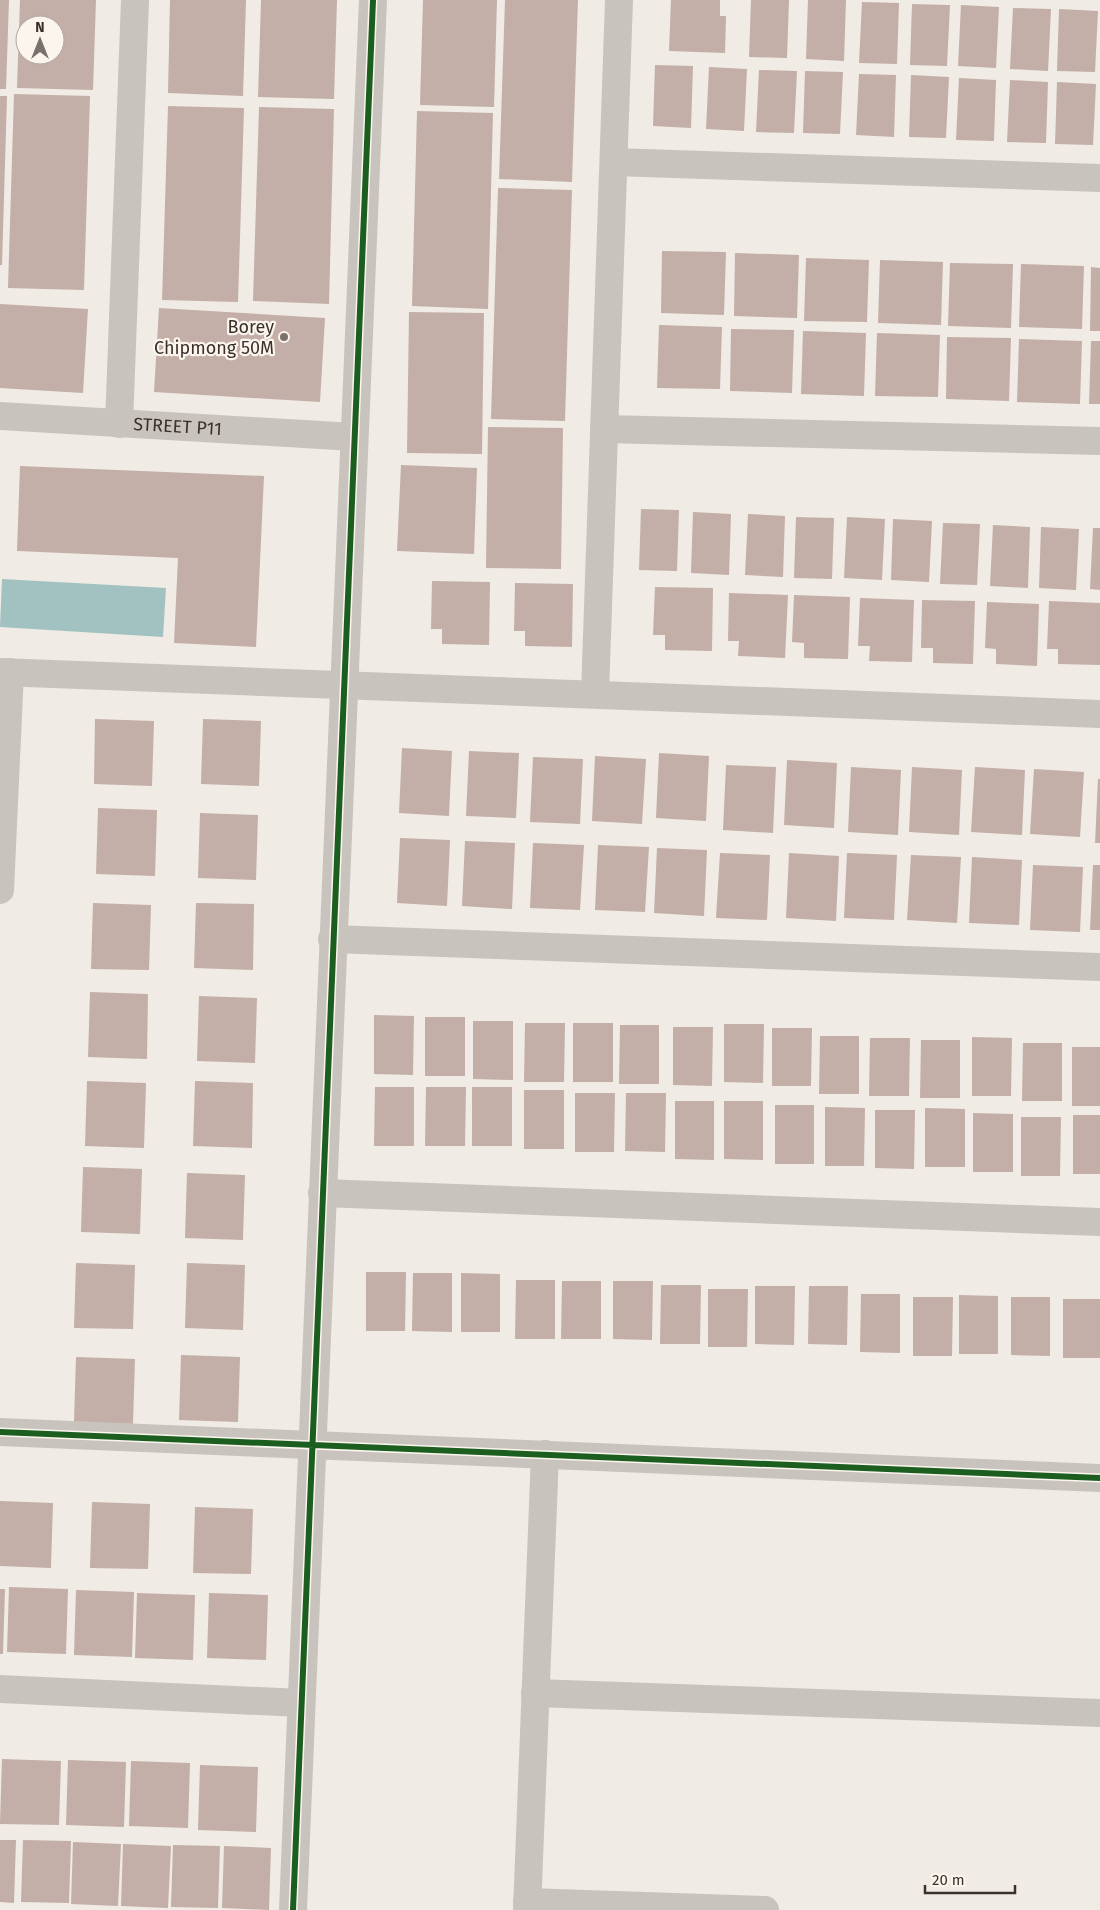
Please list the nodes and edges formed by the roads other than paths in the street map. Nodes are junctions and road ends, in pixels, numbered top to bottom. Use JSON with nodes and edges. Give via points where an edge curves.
{"nodes":[{"id":1,"x":135,"y":0,"type":"edge"},
{"id":2,"x":373,"y":0,"type":"edge"},
{"id":3,"x":619,"y":0,"type":"edge"},
{"id":4,"x":614,"y":162,"type":"junction"},
{"id":5,"x":1100,"y":178,"type":"edge"},
{"id":6,"x":0,"y":416,"type":"edge"},
{"id":7,"x":119,"y":424,"type":"junction"},
{"id":8,"x":604,"y":429,"type":"junction"},
{"id":9,"x":354,"y":437,"type":"junction"},
{"id":10,"x":1100,"y":441,"type":"edge"},
{"id":11,"x":5,"y":672,"type":"edge"},
{"id":12,"x":343,"y":685,"type":"junction"},
{"id":13,"x":595,"y":694,"type":"junction"},
{"id":14,"x":1100,"y":714,"type":"edge"},
{"id":15,"x":0,"y":890,"type":"edge"},
{"id":16,"x":332,"y":939,"type":"junction"},
{"id":17,"x":1100,"y":967,"type":"edge"},
{"id":18,"x":322,"y":1193,"type":"junction"},
{"id":19,"x":1100,"y":1222,"type":"edge"},
{"id":20,"x":0,"y":1432,"type":"edge"},
{"id":21,"x":311,"y":1444,"type":"junction"},
{"id":22,"x":544,"y":1454,"type":"junction"},
{"id":23,"x":1100,"y":1478,"type":"edge"},
{"id":24,"x":0,"y":1689,"type":"edge"},
{"id":25,"x":535,"y":1692,"type":"junction"},
{"id":26,"x":301,"y":1703,"type":"junction"},
{"id":27,"x":1100,"y":1714,"type":"edge"},
{"id":28,"x":527,"y":1906,"type":"edge"},
{"id":29,"x":292,"y":1910,"type":"edge"},
{"id":30,"x":765,"y":1910,"type":"edge"}],
"edges":[{"from":1,"to":7,"type":"street"},
{"from":2,"to":9,"type":"street"},
{"from":3,"to":4,"type":"street"},
{"from":4,"to":5,"type":"street"},
{"from":4,"to":8,"type":"street"},
{"from":6,"to":7,"type":"street","name":"STREET P11"},
{"from":7,"to":9,"type":"street","name":"STREET P11"},
{"from":8,"to":10,"type":"street"},
{"from":8,"to":13,"type":"street"},
{"from":9,"to":12,"type":"street"},
{"from":11,"to":12,"type":"street"},
{"from":11,"to":15,"type":"street"},
{"from":12,"to":13,"type":"street"},
{"from":12,"to":16,"type":"street"},
{"from":13,"to":14,"type":"street"},
{"from":16,"to":17,"type":"street"},
{"from":16,"to":18,"type":"street"},
{"from":18,"to":19,"type":"street"},
{"from":18,"to":21,"type":"street"},
{"from":20,"to":21,"type":"street"},
{"from":21,"to":22,"type":"street"},
{"from":21,"to":26,"type":"street"},
{"from":22,"to":23,"type":"street"},
{"from":22,"to":25,"type":"street"},
{"from":24,"to":26,"type":"street"},
{"from":25,"to":27,"type":"street"},
{"from":25,"to":28,"type":"street"},
{"from":26,"to":29,"type":"street"},
{"from":28,"to":30,"type":"street"}]}
